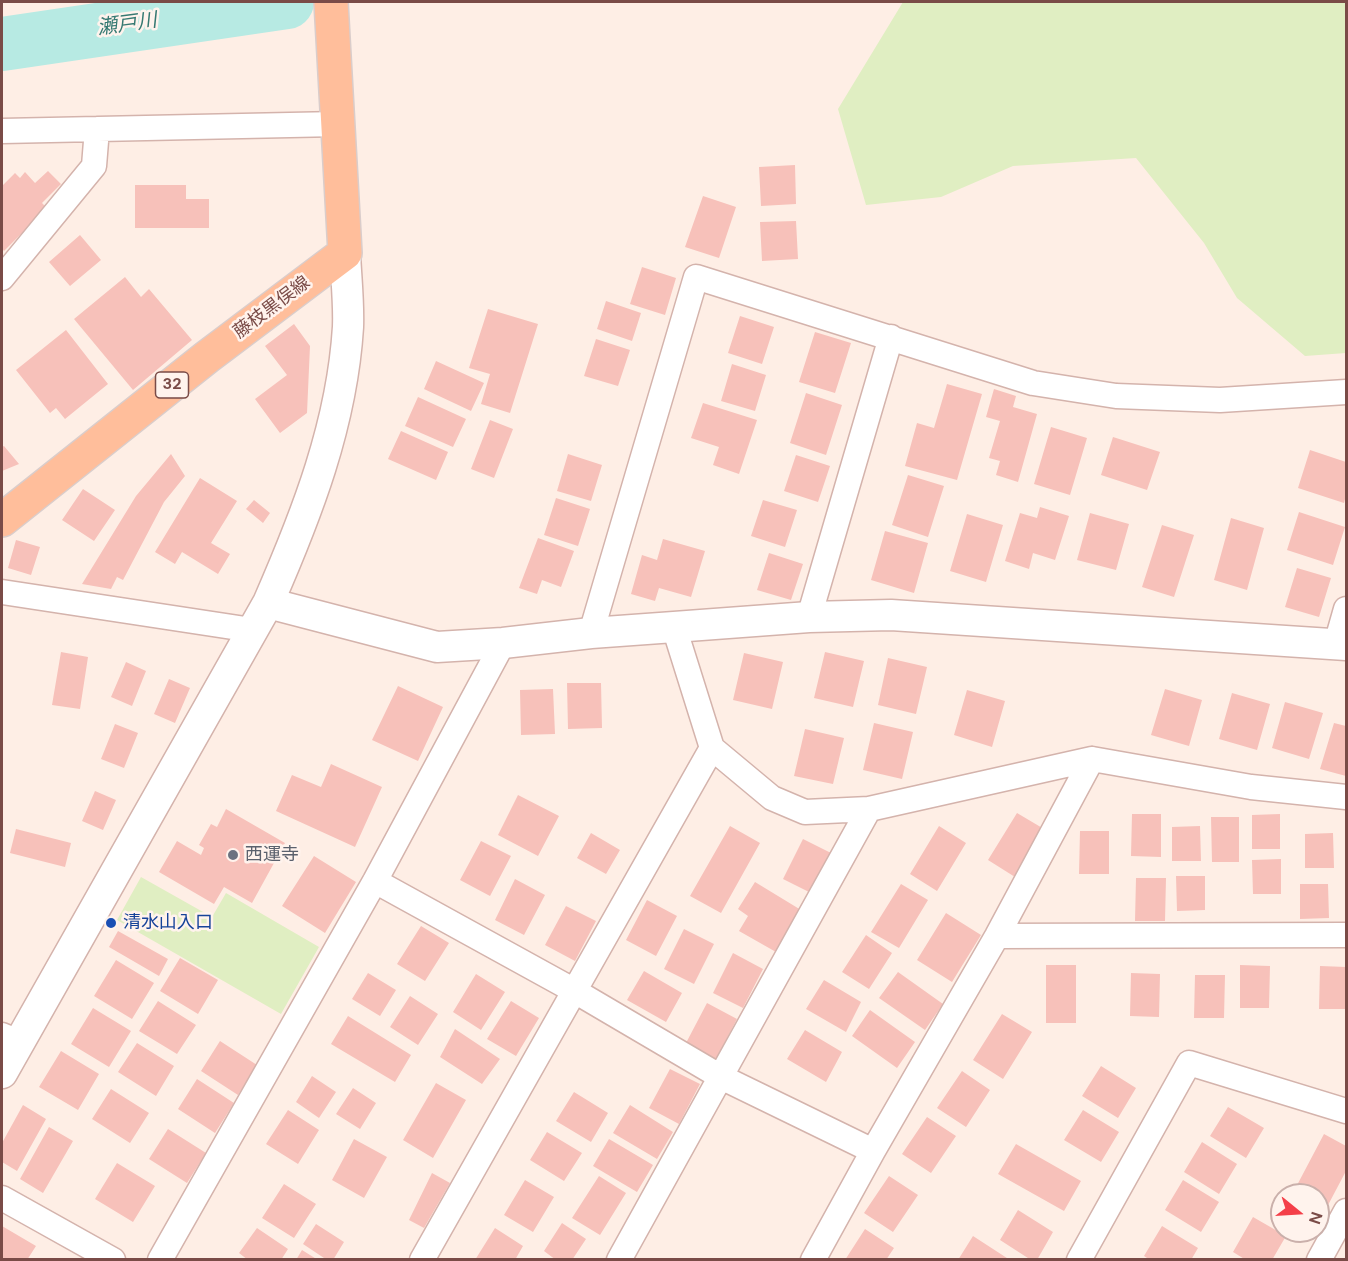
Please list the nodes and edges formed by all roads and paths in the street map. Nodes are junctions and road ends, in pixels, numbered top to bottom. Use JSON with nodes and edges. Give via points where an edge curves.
{"nodes":[{"id":1,"x":331,"y":2,"type":"edge"},
{"id":2,"x":338,"y":110,"type":"junction"},
{"id":3,"x":97,"y":129,"type":"junction"},
{"id":4,"x":2,"y":131,"type":"edge"},
{"id":5,"x":345,"y":253,"type":"junction"},
{"id":6,"x":2,"y":278,"type":"edge"},
{"id":7,"x":891,"y":338,"type":"junction"},
{"id":8,"x":1347,"y":393,"type":"edge"},
{"id":9,"x":2,"y":520,"type":"edge"},
{"id":10,"x":2,"y":592,"type":"edge"},
{"id":11,"x":268,"y":603,"type":"junction"},
{"id":12,"x":1347,"y":609,"type":"edge"},
{"id":13,"x":809,"y":617,"type":"junction"},
{"id":14,"x":674,"y":627,"type":"junction"},
{"id":15,"x":252,"y":630,"type":"junction"},
{"id":16,"x":591,"y":633,"type":"junction"},
{"id":17,"x":503,"y":643,"type":"junction"},
{"id":18,"x":1341,"y":644,"type":"edge"},
{"id":19,"x":712,"y":748,"type":"junction"},
{"id":20,"x":1092,"y":759,"type":"junction"},
{"id":21,"x":1347,"y":797,"type":"edge"},
{"id":22,"x":869,"y":809,"type":"junction"},
{"id":23,"x":375,"y":881,"type":"junction"},
{"id":24,"x":1347,"y":935,"type":"edge"},
{"id":25,"x":997,"y":936,"type":"junction"},
{"id":26,"x":573,"y":990,"type":"junction"},
{"id":27,"x":10,"y":1039,"type":"edge"},
{"id":28,"x":2,"y":1073,"type":"edge"},
{"id":29,"x":721,"y":1077,"type":"junction"},
{"id":30,"x":1347,"y":1111,"type":"edge"},
{"id":31,"x":873,"y":1151,"type":"junction"},
{"id":32,"x":2,"y":1198,"type":"edge"},
{"id":33,"x":1347,"y":1211,"type":"edge"},
{"id":34,"x":113,"y":1260,"type":"edge"},
{"id":35,"x":160,"y":1260,"type":"edge"},
{"id":36,"x":422,"y":1260,"type":"edge"},
{"id":37,"x":619,"y":1260,"type":"edge"},
{"id":38,"x":813,"y":1260,"type":"edge"},
{"id":39,"x":1079,"y":1260,"type":"edge"},
{"id":40,"x":1319,"y":1260,"type":"edge"}],
"edges":[{"from":1,"to":2,"type":"main road"},
{"from":2,"to":3,"type":"street"},
{"from":2,"to":5,"type":"main road"},
{"from":3,"to":4,"type":"street"},
{"from":3,"to":6,"type":"street","via":[[94,166]]},
{"from":5,"to":9,"type":"main road","name":"藤枝黒俣線","number":"32"},
{"from":5,"to":11,"type":"street","via":[[348,326],[327,449]]},
{"from":7,"to":8,"type":"street","via":[[1033,383],[1116,396],[1220,400]]},
{"from":7,"to":13,"type":"street"},
{"from":7,"to":16,"type":"street","via":[[696,277]]},
{"from":10,"to":15,"type":"street"},
{"from":11,"to":15,"type":"street"},
{"from":11,"to":17,"type":"street","via":[[437,647]]},
{"from":12,"to":18,"type":"street"},
{"from":13,"to":14,"type":"street"},
{"from":13,"to":18,"type":"street","via":[[891,615]]},
{"from":14,"to":16,"type":"street"},
{"from":14,"to":19,"type":"street"},
{"from":15,"to":27,"type":"street"},
{"from":16,"to":17,"type":"street"},
{"from":17,"to":23,"type":"street"},
{"from":19,"to":22,"type":"street","via":[[772,798],[805,812]]},
{"from":19,"to":26,"type":"street"},
{"from":20,"to":21,"type":"street","via":[[1251,787]]},
{"from":20,"to":22,"type":"street"},
{"from":20,"to":25,"type":"street"},
{"from":22,"to":29,"type":"street"},
{"from":23,"to":26,"type":"street"},
{"from":23,"to":35,"type":"street"},
{"from":24,"to":25,"type":"street"},
{"from":25,"to":31,"type":"street"},
{"from":26,"to":29,"type":"street"},
{"from":26,"to":36,"type":"street"},
{"from":27,"to":28,"type":"street"},
{"from":29,"to":31,"type":"street"},
{"from":29,"to":37,"type":"street"},
{"from":30,"to":39,"type":"street","via":[[1189,1063]]},
{"from":31,"to":38,"type":"street"},
{"from":32,"to":34,"type":"street"},
{"from":33,"to":40,"type":"street"}]}
